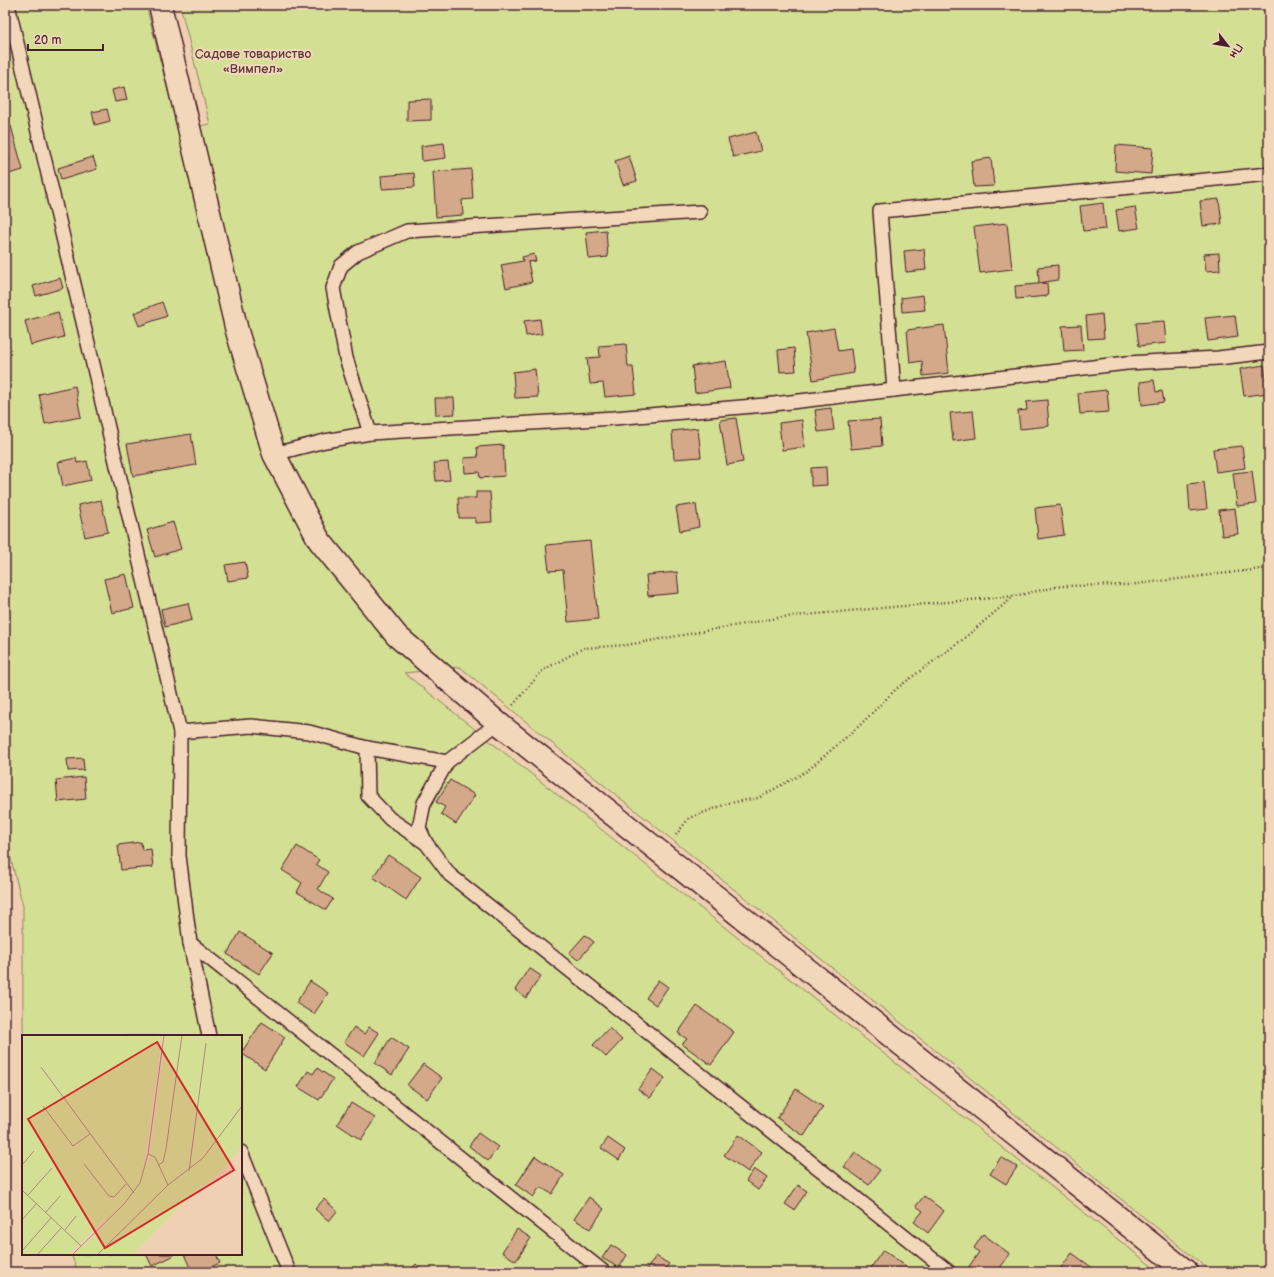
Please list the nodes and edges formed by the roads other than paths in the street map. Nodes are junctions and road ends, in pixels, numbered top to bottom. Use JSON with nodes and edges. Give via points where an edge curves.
{"nodes":[{"id":1,"x":8,"y":5,"type":"edge"},
{"id":2,"x":160,"y":5,"type":"edge"},
{"id":3,"x":1269,"y":174,"type":"edge"},
{"id":4,"x":700,"y":212,"type":"dead end"},
{"id":5,"x":1269,"y":352,"type":"edge"},
{"id":6,"x":894,"y":390,"type":"junction"},
{"id":7,"x":370,"y":433,"type":"junction"},
{"id":8,"x":274,"y":454,"type":"junction"},
{"id":9,"x":498,"y":722,"type":"junction"},
{"id":10,"x":180,"y":732,"type":"junction"},
{"id":11,"x":367,"y":748,"type":"junction"},
{"id":12,"x":447,"y":762,"type":"junction"},
{"id":13,"x":426,"y":843,"type":"junction"},
{"id":14,"x":190,"y":942,"type":"junction"},
{"id":15,"x":208,"y":1035,"type":"edge"},
{"id":16,"x":242,"y":1154,"type":"edge"},
{"id":17,"x":289,"y":1272,"type":"edge"},
{"id":18,"x":604,"y":1272,"type":"edge"},
{"id":19,"x":949,"y":1272,"type":"edge"},
{"id":20,"x":1187,"y":1272,"type":"edge"}],
"edges":[{"from":1,"to":10,"type":"lane"},
{"from":2,"to":8,"type":"street","via":[[237,331]]},
{"from":3,"to":6,"type":"lane","via":[[880,211]]},
{"from":4,"to":7,"type":"lane","via":[[407,231],[358,252],[342,266],[333,288],[346,358]]},
{"from":5,"to":6,"type":"lane","via":[[1218,358],[1127,363]]},
{"from":6,"to":7,"type":"lane","via":[[765,405],[614,418]]},
{"from":7,"to":8,"type":"lane"},
{"from":8,"to":9,"type":"street","via":[[319,540],[397,636]]},
{"from":9,"to":12,"type":"lane"},
{"from":9,"to":20,"type":"street"},
{"from":10,"to":11,"type":"lane","via":[[251,726],[309,732]]},
{"from":10,"to":14,"type":"lane","via":[[179,856]]},
{"from":11,"to":12,"type":"lane"},
{"from":11,"to":13,"type":"lane","via":[[368,796],[390,819]]},
{"from":12,"to":13,"type":"lane","via":[[424,803],[419,828]]},
{"from":13,"to":19,"type":"lane","via":[[450,875]]},
{"from":14,"to":15,"type":"lane"},
{"from":14,"to":18,"type":"lane"},
{"from":16,"to":17,"type":"lane"}]}
